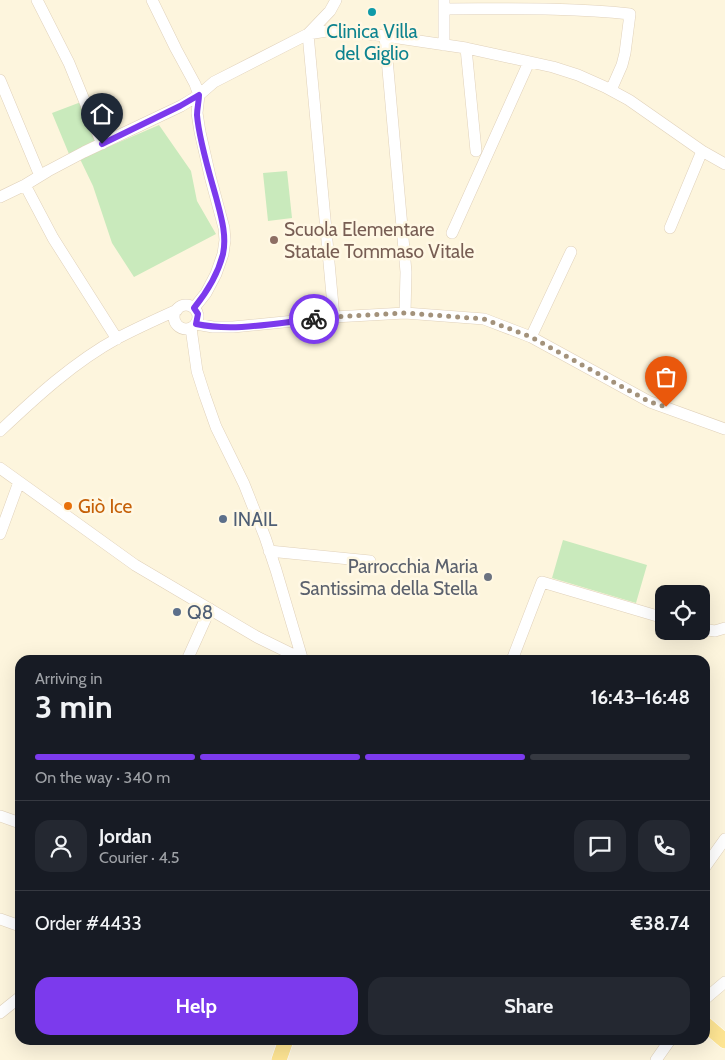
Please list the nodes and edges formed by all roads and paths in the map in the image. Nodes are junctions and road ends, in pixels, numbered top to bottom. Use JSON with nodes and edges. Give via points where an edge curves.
{"nodes":[{"id":1,"x":37,"y":0,"type":"edge"},
{"id":2,"x":152,"y":0,"type":"edge"},
{"id":3,"x":336,"y":0,"type":"edge"},
{"id":4,"x":444,"y":4,"type":"edge"},
{"id":5,"x":308,"y":34,"type":"junction"},
{"id":6,"x":385,"y":36,"type":"junction"},
{"id":7,"x":444,"y":44,"type":"junction"},
{"id":8,"x":466,"y":48,"type":"junction"},
{"id":9,"x":529,"y":62,"type":"junction"},
{"id":10,"x":0,"y":80,"type":"edge"},
{"id":11,"x":611,"y":90,"type":"junction"},
{"id":12,"x":199,"y":95,"type":"junction"},
{"id":13,"x":102,"y":144,"type":"junction"},
{"id":14,"x":476,"y":151,"type":"dead end"},
{"id":15,"x":702,"y":151,"type":"junction"},
{"id":16,"x":725,"y":164,"type":"edge"},
{"id":17,"x":40,"y":176,"type":"junction"},
{"id":18,"x":25,"y":185,"type":"junction"},
{"id":19,"x":0,"y":197,"type":"edge"},
{"id":20,"x":670,"y":228,"type":"dead end"},
{"id":21,"x":452,"y":233,"type":"dead end"},
{"id":22,"x":571,"y":252,"type":"dead end"},
{"id":23,"x":194,"y":308,"type":"junction"},
{"id":24,"x":177,"y":310,"type":"junction"},
{"id":25,"x":406,"y":313,"type":"junction"},
{"id":26,"x":334,"y":317,"type":"junction"},
{"id":27,"x":194,"y":326,"type":"junction"},
{"id":28,"x":531,"y":337,"type":"junction"},
{"id":29,"x":117,"y":339,"type":"junction"},
{"id":30,"x":725,"y":429,"type":"edge"},
{"id":31,"x":0,"y":431,"type":"edge"},
{"id":32,"x":0,"y":468,"type":"edge"},
{"id":33,"x":19,"y":482,"type":"junction"},
{"id":34,"x":0,"y":534,"type":"edge"},
{"id":35,"x":269,"y":551,"type":"junction"},
{"id":36,"x":370,"y":561,"type":"dead end"},
{"id":37,"x":210,"y":609,"type":"junction"},
{"id":38,"x":655,"y":615,"type":"edge"},
{"id":39,"x":725,"y":628,"type":"edge"},
{"id":40,"x":710,"y":630,"type":"edge"},
{"id":41,"x":189,"y":655,"type":"edge"},
{"id":42,"x":295,"y":655,"type":"edge"},
{"id":43,"x":302,"y":655,"type":"edge"},
{"id":44,"x":514,"y":655,"type":"edge"},
{"id":45,"x":0,"y":816,"type":"edge"},
{"id":46,"x":15,"y":820,"type":"edge"},
{"id":47,"x":725,"y":839,"type":"edge"},
{"id":48,"x":710,"y":859,"type":"edge"},
{"id":49,"x":0,"y":920,"type":"edge"},
{"id":50,"x":15,"y":924,"type":"edge"},
{"id":51,"x":725,"y":982,"type":"edge"},
{"id":52,"x":710,"y":994,"type":"edge"},
{"id":53,"x":15,"y":1001,"type":"edge"},
{"id":54,"x":0,"y":1013,"type":"edge"},
{"id":55,"x":710,"y":1028,"type":"edge"},
{"id":56,"x":725,"y":1041,"type":"edge"},
{"id":57,"x":284,"y":1045,"type":"edge"},
{"id":58,"x":666,"y":1045,"type":"edge"},
{"id":59,"x":280,"y":1060,"type":"edge"},
{"id":60,"x":656,"y":1060,"type":"edge"}],
"edges":[{"from":1,"to":13,"type":"street"},
{"from":2,"to":12,"type":"street"},
{"from":3,"to":5,"type":"street"},
{"from":4,"to":7,"type":"street"},
{"from":4,"to":11,"type":"street","via":[[630,14],[625,53]]},
{"from":5,"to":6,"type":"street","via":[[333,30]]},
{"from":5,"to":12,"type":"street","via":[[214,82]]},
{"from":5,"to":26,"type":"street"},
{"from":6,"to":7,"type":"street"},
{"from":6,"to":25,"type":"street","via":[[406,272]]},
{"from":7,"to":8,"type":"street"},
{"from":8,"to":9,"type":"street"},
{"from":8,"to":14,"type":"street"},
{"from":9,"to":11,"type":"street","via":[[578,75]]},
{"from":9,"to":21,"type":"street"},
{"from":10,"to":17,"type":"street"},
{"from":11,"to":15,"type":"street"},
{"from":12,"to":13,"type":"street"},
{"from":12,"to":23,"type":"street","via":[[200,132],[224,228],[224,240],[216,274]]},
{"from":13,"to":17,"type":"street"},
{"from":15,"to":16,"type":"street"},
{"from":15,"to":20,"type":"street"},
{"from":17,"to":18,"type":"street"},
{"from":18,"to":19,"type":"street"},
{"from":18,"to":29,"type":"street","via":[[53,238]]},
{"from":22,"to":28,"type":"street"},
{"from":23,"to":24,"type":"street","via":[[184,305]]},
{"from":23,"to":27,"type":"street","via":[[198,314]]},
{"from":24,"to":27,"type":"street","via":[[177,324],[183,328]]},
{"from":24,"to":29,"type":"street"},
{"from":25,"to":26,"type":"street"},
{"from":25,"to":28,"type":"street","via":[[484,319]]},
{"from":26,"to":27,"type":"street","via":[[233,327]]},
{"from":27,"to":35,"type":"street","via":[[197,371],[205,396]]},
{"from":28,"to":30,"type":"street","via":[[650,402]]},
{"from":29,"to":31,"type":"street","via":[[76,365]]},
{"from":32,"to":33,"type":"street"},
{"from":33,"to":34,"type":"street"},
{"from":33,"to":37,"type":"street","via":[[135,565]]},
{"from":35,"to":36,"type":"street"},
{"from":35,"to":43,"type":"street"},
{"from":37,"to":41,"type":"street"},
{"from":37,"to":42,"type":"street"},
{"from":38,"to":44,"type":"street","via":[[542,582]]},
{"from":39,"to":40,"type":"street"},
{"from":45,"to":46,"type":"street"},
{"from":47,"to":48,"type":"street"},
{"from":49,"to":50,"type":"street"},
{"from":51,"to":52,"type":"street"},
{"from":53,"to":54,"type":"street"},
{"from":55,"to":56,"type":"main road"},
{"from":57,"to":59,"type":"main road"},
{"from":58,"to":60,"type":"street"}]}
